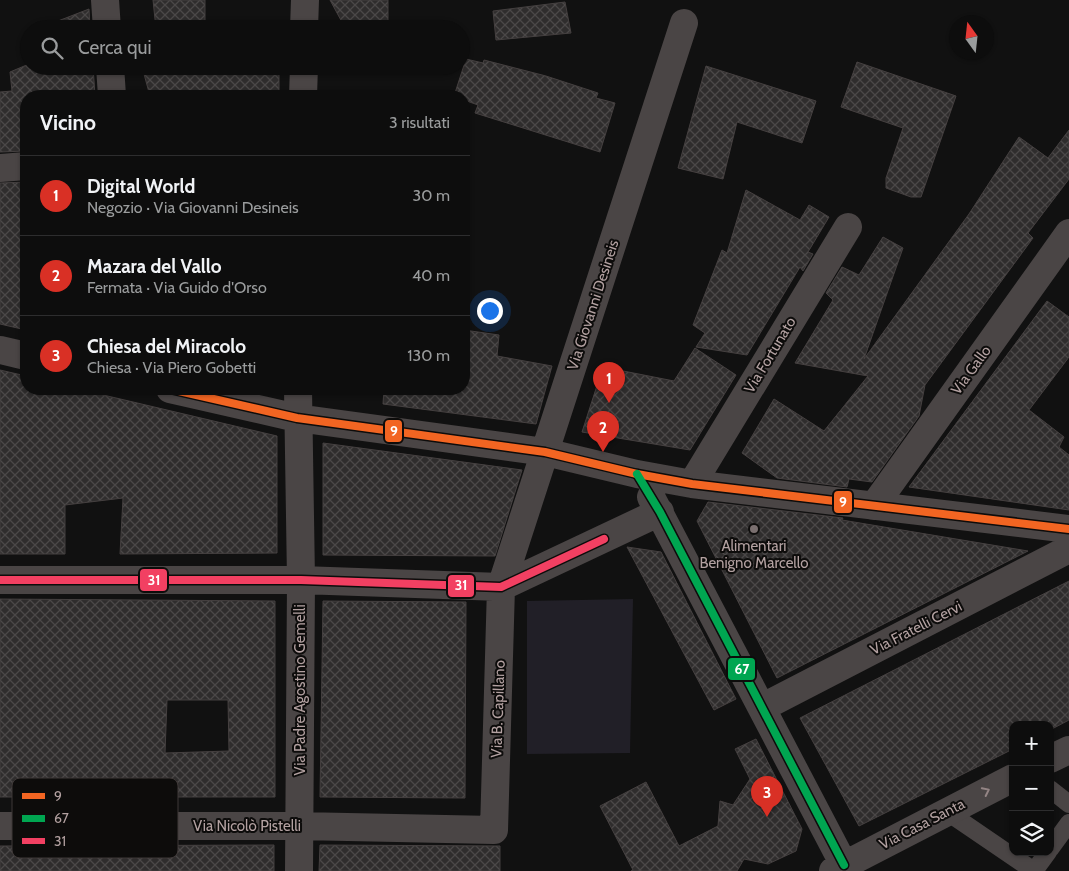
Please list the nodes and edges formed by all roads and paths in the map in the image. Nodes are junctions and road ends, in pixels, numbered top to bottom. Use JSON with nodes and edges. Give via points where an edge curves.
{"nodes":[{"id":1,"x":105,"y":0,"type":"edge"},
{"id":2,"x":305,"y":0,"type":"edge"},
{"id":3,"x":106,"y":20,"type":"edge"},
{"id":4,"x":304,"y":20,"type":"edge"},
{"id":5,"x":684,"y":23,"type":"dead end"},
{"id":6,"x":111,"y":75,"type":"edge"},
{"id":7,"x":304,"y":75,"type":"edge"},
{"id":8,"x":112,"y":90,"type":"edge"},
{"id":9,"x":303,"y":90,"type":"edge"},
{"id":10,"x":20,"y":166,"type":"edge"},
{"id":11,"x":0,"y":168,"type":"edge"},
{"id":12,"x":848,"y":227,"type":"dead end"},
{"id":13,"x":1069,"y":233,"type":"edge"},
{"id":14,"x":0,"y":350,"type":"edge"},
{"id":15,"x":20,"y":355,"type":"edge"},
{"id":16,"x":196,"y":395,"type":"edge"},
{"id":17,"x":298,"y":395,"type":"edge"},
{"id":18,"x":297,"y":418,"type":"junction"},
{"id":19,"x":545,"y":452,"type":"junction"},
{"id":20,"x":637,"y":474,"type":"junction"},
{"id":21,"x":692,"y":484,"type":"junction"},
{"id":22,"x":874,"y":506,"type":"junction"},
{"id":23,"x":660,"y":512,"type":"junction"},
{"id":24,"x":1069,"y":529,"type":"edge"},
{"id":25,"x":1069,"y":549,"type":"edge"},
{"id":26,"x":0,"y":580,"type":"edge"},
{"id":27,"x":301,"y":580,"type":"junction"},
{"id":28,"x":501,"y":587,"type":"junction"},
{"id":29,"x":763,"y":708,"type":"junction"},
{"id":30,"x":1069,"y":750,"type":"edge"},
{"id":31,"x":1054,"y":757,"type":"edge"},
{"id":32,"x":1009,"y":780,"type":"edge"},
{"id":33,"x":1054,"y":792,"type":"edge"},
{"id":34,"x":1069,"y":804,"type":"edge"},
{"id":35,"x":946,"y":811,"type":"junction"},
{"id":36,"x":1069,"y":824,"type":"edge"},
{"id":37,"x":178,"y":826,"type":"edge"},
{"id":38,"x":299,"y":826,"type":"junction"},
{"id":39,"x":494,"y":830,"type":"joint"},
{"id":40,"x":1054,"y":844,"type":"edge"},
{"id":41,"x":1045,"y":856,"type":"edge"},
{"id":42,"x":838,"y":868,"type":"edge"},
{"id":43,"x":299,"y":871,"type":"edge"},
{"id":44,"x":1034,"y":871,"type":"edge"}],
"edges":[{"from":1,"to":3,"type":"street"},
{"from":2,"to":4,"type":"street"},
{"from":5,"to":19,"type":"street","name":"Via Giovanni Desineis"},
{"from":6,"to":8,"type":"street"},
{"from":7,"to":9,"type":"street"},
{"from":10,"to":11,"type":"street"},
{"from":12,"to":21,"type":"street","name":"Via Fortunato"},
{"from":13,"to":22,"type":"street","name":"Via Gallo"},
{"from":14,"to":15,"type":"street"},
{"from":16,"to":18,"type":"street"},
{"from":17,"to":18,"type":"street","name":"Via Padre Agostino Gemelli"},
{"from":18,"to":19,"type":"street"},
{"from":18,"to":27,"type":"street","name":"Via Padre Agostino Gemelli"},
{"from":19,"to":20,"type":"street"},
{"from":19,"to":28,"type":"street","name":"Via Giovanni Desineis"},
{"from":20,"to":21,"type":"street"},
{"from":20,"to":23,"type":"street"},
{"from":21,"to":22,"type":"street"},
{"from":22,"to":24,"type":"street"},
{"from":23,"to":28,"type":"street"},
{"from":23,"to":29,"type":"street"},
{"from":25,"to":29,"type":"street","name":"Via Fratelli Cervi"},
{"from":26,"to":27,"type":"street"},
{"from":27,"to":28,"type":"street"},
{"from":27,"to":38,"type":"street","name":"Via Padre Agostino Gemelli"},
{"from":28,"to":39,"type":"street","name":"Via B. Capillano"},
{"from":29,"to":42,"type":"street"},
{"from":30,"to":31,"type":"street"},
{"from":35,"to":32,"type":"street","name":"Via Casa Santa","one_way":true},
{"from":33,"to":34,"type":"lane"},
{"from":35,"to":42,"type":"street","name":"Via Casa Santa"},
{"from":35,"to":44,"type":"lane"},
{"from":36,"to":40,"type":"lane"},
{"from":37,"to":38,"type":"street","name":"Via Nicolò Pistelli"},
{"from":38,"to":39,"type":"street","name":"Via Nicolò Pistelli"},
{"from":38,"to":43,"type":"street","name":"Via Padre Agostino Gemelli"},
{"from":41,"to":44,"type":"lane"}]}
